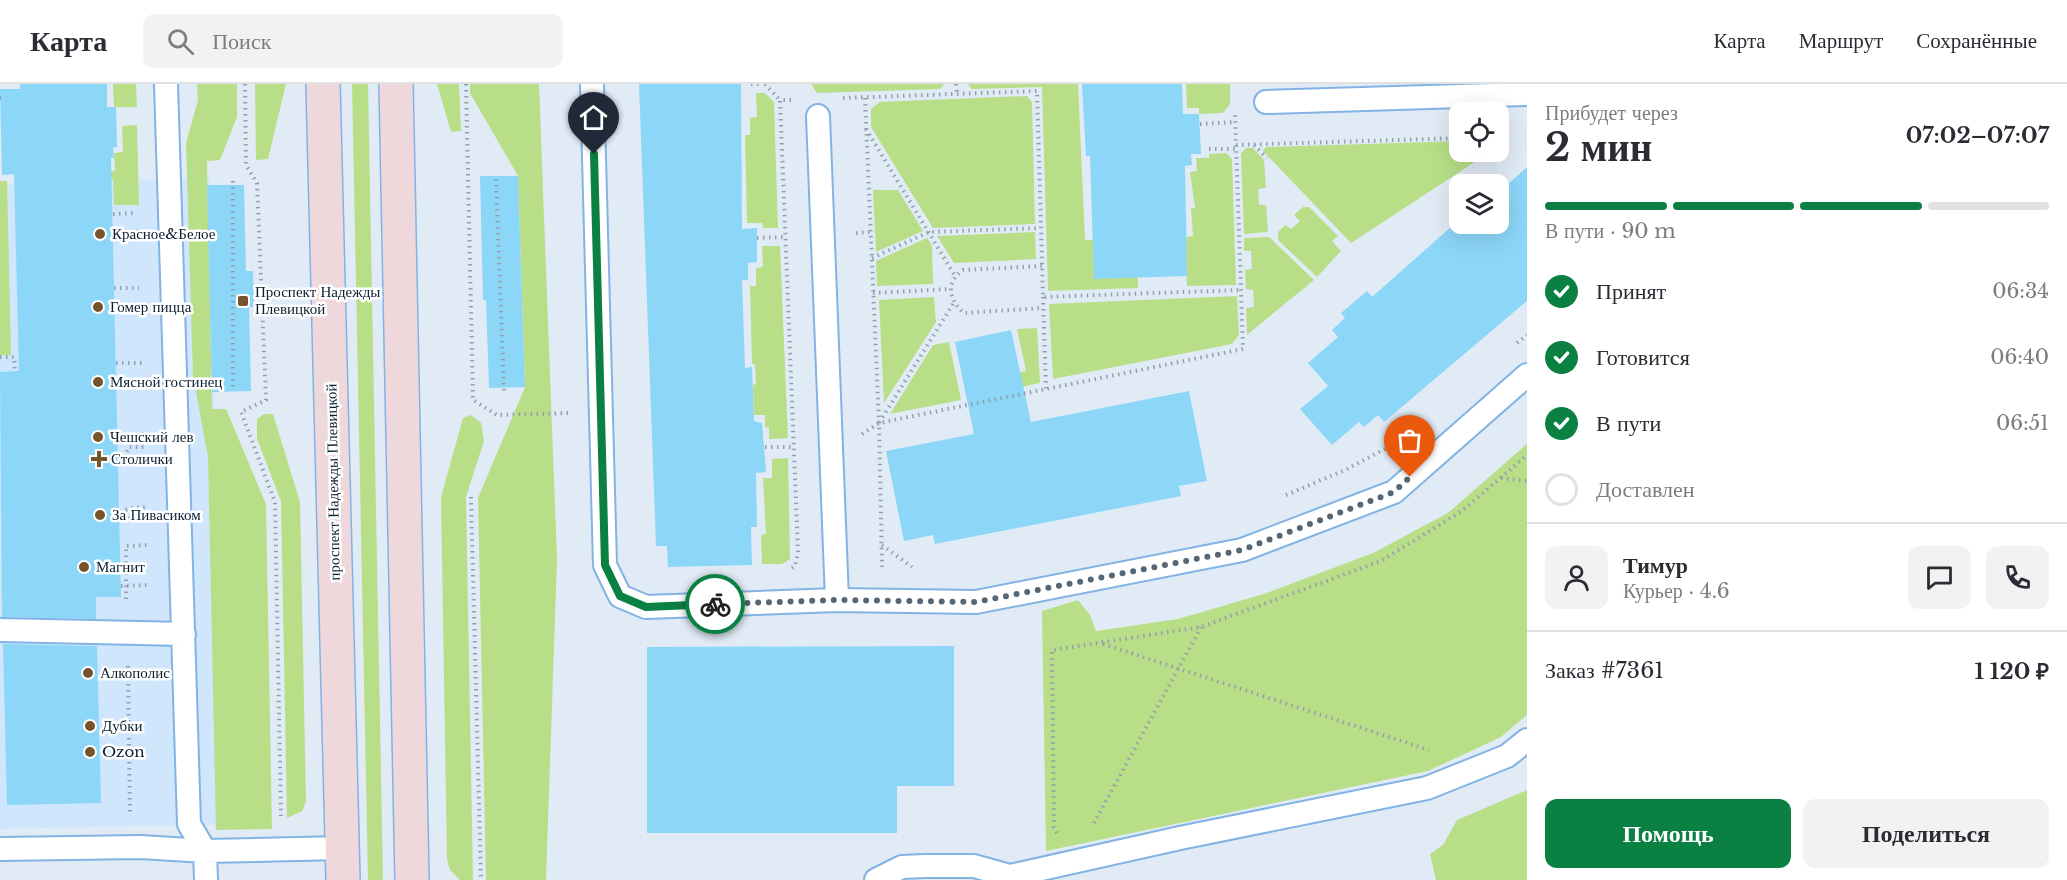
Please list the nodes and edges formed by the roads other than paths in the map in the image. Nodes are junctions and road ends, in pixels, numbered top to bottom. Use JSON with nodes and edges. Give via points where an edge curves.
{"nodes":[{"id":1,"x":165,"y":84,"type":"edge"},
{"id":2,"x":323,"y":84,"type":"edge"},
{"id":3,"x":396,"y":84,"type":"edge"},
{"id":4,"x":592,"y":84,"type":"edge"},
{"id":5,"x":1527,"y":94,"type":"edge"},
{"id":6,"x":1266,"y":102,"type":"dead end"},
{"id":7,"x":818,"y":116,"type":"dead end"},
{"id":8,"x":1527,"y":375,"type":"edge"},
{"id":9,"x":837,"y":600,"type":"junction"},
{"id":10,"x":0,"y":630,"type":"edge"},
{"id":11,"x":184,"y":634,"type":"junction"},
{"id":12,"x":1527,"y":740,"type":"edge"},
{"id":13,"x":342,"y":848,"type":"junction"},
{"id":14,"x":0,"y":849,"type":"edge"},
{"id":15,"x":206,"y":851,"type":"junction"},
{"id":16,"x":1008,"y":879,"type":"edge"},
{"id":17,"x":206,"y":880,"type":"edge"},
{"id":18,"x":342,"y":880,"type":"edge"},
{"id":19,"x":412,"y":880,"type":"edge"},
{"id":20,"x":876,"y":880,"type":"edge"}],
"edges":[{"from":1,"to":11,"type":"lane"},
{"from":2,"to":13,"type":"main road","name":"проспект Надежды Плевицкой"},
{"from":3,"to":19,"type":"main road"},
{"from":4,"to":9,"type":"lane","via":[[605,565],[620,596],[646,607]]},
{"from":5,"to":6,"type":"lane"},
{"from":7,"to":9,"type":"lane"},
{"from":8,"to":9,"type":"lane","via":[[1394,492],[1242,550],[976,602]]},
{"from":10,"to":11,"type":"lane"},
{"from":11,"to":15,"type":"lane","via":[[189,824]]},
{"from":12,"to":16,"type":"lane","via":[[1507,756],[1427,788],[1180,838]]},
{"from":13,"to":15,"type":"lane"},
{"from":13,"to":18,"type":"main road","name":"проспект Надежды Плевицкой"},
{"from":14,"to":15,"type":"lane","via":[[141,847]]},
{"from":15,"to":17,"type":"lane"},
{"from":16,"to":20,"type":"lane","via":[[974,866],[902,867]]}]}
